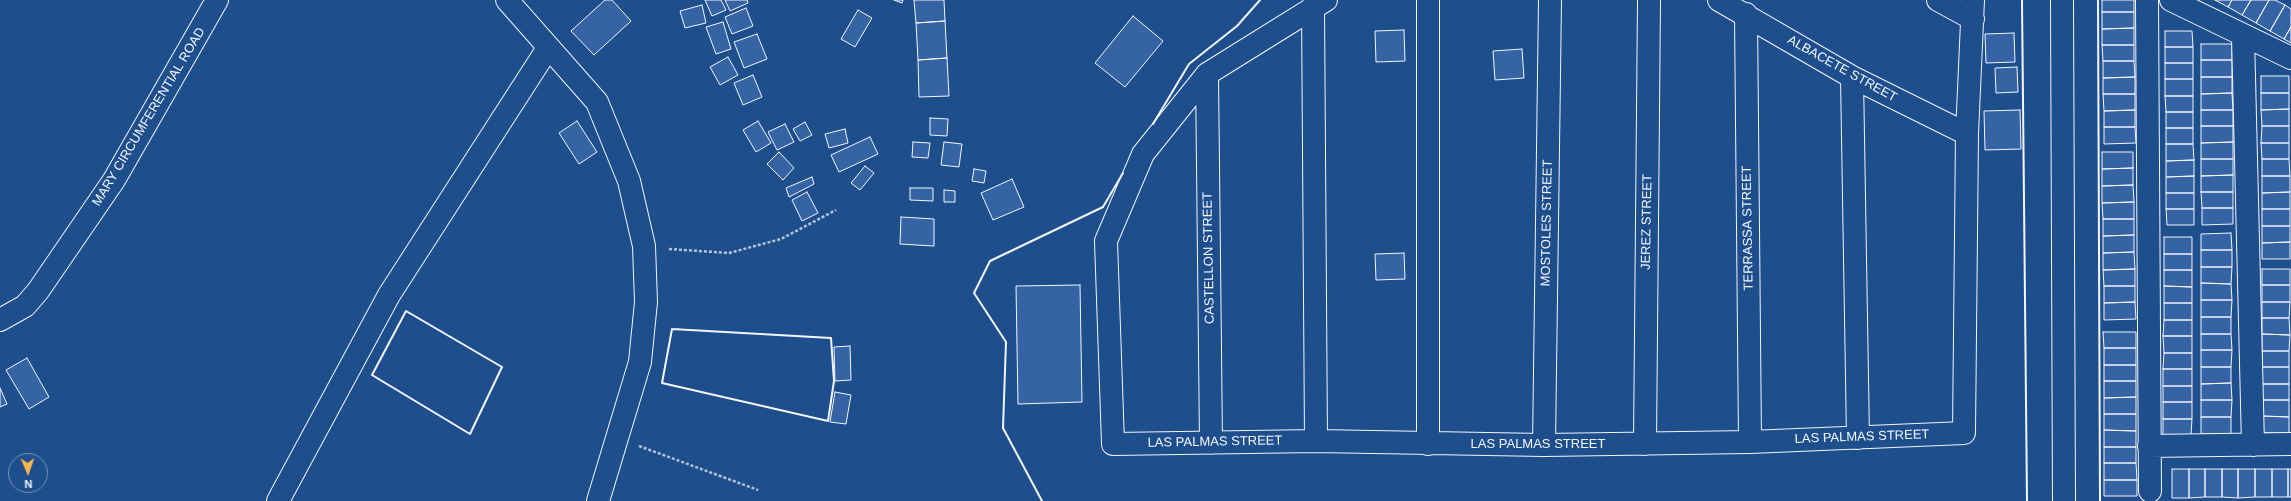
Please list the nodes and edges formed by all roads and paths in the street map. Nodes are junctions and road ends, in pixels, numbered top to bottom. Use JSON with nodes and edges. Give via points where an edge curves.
{"nodes":[{"id":1,"x":217,"y":0,"type":"edge"},
{"id":2,"x":507,"y":0,"type":"edge"},
{"id":3,"x":1428,"y":0,"type":"edge"},
{"id":4,"x":1550,"y":0,"type":"edge"},
{"id":5,"x":1649,"y":0,"type":"edge"},
{"id":6,"x":1719,"y":0,"type":"edge"},
{"id":7,"x":1938,"y":0,"type":"edge"},
{"id":8,"x":2062,"y":0,"type":"edge"},
{"id":9,"x":2148,"y":0,"type":"edge"},
{"id":10,"x":2171,"y":0,"type":"edge"},
{"id":11,"x":1319,"y":3,"type":"edge"},
{"id":12,"x":1973,"y":10,"type":"edge"},
{"id":13,"x":1746,"y":14,"type":"junction"},
{"id":14,"x":2243,"y":36,"type":"junction"},
{"id":15,"x":548,"y":48,"type":"junction"},
{"id":16,"x":2291,"y":58,"type":"edge"},
{"id":17,"x":1207,"y":74,"type":"junction"},
{"id":18,"x":1852,"y":77,"type":"junction"},
{"id":19,"x":1967,"y":134,"type":"junction"},
{"id":20,"x":836,"y":210,"type":"dead end"},
{"id":21,"x":644,"y":246,"type":"junction"},
{"id":22,"x":0,"y":320,"type":"edge"},
{"id":23,"x":618,"y":438,"type":"junction"},
{"id":24,"x":1858,"y":438,"type":"junction"},
{"id":25,"x":1316,"y":441,"type":"junction"},
{"id":26,"x":1211,"y":442,"type":"junction"},
{"id":27,"x":1750,"y":442,"type":"junction"},
{"id":28,"x":1428,"y":444,"type":"junction"},
{"id":29,"x":1644,"y":444,"type":"junction"},
{"id":30,"x":2253,"y":444,"type":"junction"},
{"id":31,"x":2291,"y":444,"type":"edge"},
{"id":32,"x":1544,"y":445,"type":"junction"},
{"id":33,"x":2149,"y":446,"type":"junction"},
{"id":34,"x":758,"y":490,"type":"dead end"},
{"id":35,"x":2150,"y":491,"type":"dead end"},
{"id":36,"x":278,"y":501,"type":"edge"},
{"id":37,"x":598,"y":501,"type":"edge"},
{"id":38,"x":2064,"y":501,"type":"edge"}],
"edges":[{"from":1,"to":22,"type":"street","name":"MARY CIRCUMFERENTIAL ROAD","via":[[109,187],[38,291],[25,306]]},
{"from":2,"to":15,"type":"street"},
{"from":3,"to":28,"type":"street"},
{"from":4,"to":32,"type":"street","name":"MOSTOLES STREET"},
{"from":5,"to":29,"type":"street","name":"JEREZ STREET"},
{"from":6,"to":13,"type":"street","name":"ALBACETE STREET"},
{"from":7,"to":12,"type":"street"},
{"from":8,"to":38,"type":"street"},
{"from":9,"to":33,"type":"street"},
{"from":10,"to":14,"type":"street"},
{"from":11,"to":17,"type":"street"},
{"from":11,"to":25,"type":"street"},
{"from":12,"to":19,"type":"street"},
{"from":13,"to":18,"type":"street","name":"ALBACETE STREET"},
{"from":13,"to":27,"type":"street","name":"TERRASSA STREET"},
{"from":14,"to":16,"type":"street"},
{"from":14,"to":30,"type":"street"},
{"from":15,"to":21,"type":"street","via":[[597,102],[629,181]]},
{"from":15,"to":36,"type":"street","via":[[389,295]]},
{"from":17,"to":26,"type":"street","name":"CASTELLON STREET"},
{"from":17,"to":26,"type":"street","name":"LAS PALMAS STREET","via":[[1143,154],[1106,241],[1113,444]]},
{"from":18,"to":19,"type":"street","name":"ALBACETE STREET"},
{"from":18,"to":24,"type":"street"},
{"from":19,"to":24,"type":"street","name":"LAS PALMAS STREET","via":[[1964,433]]},
{"from":20,"to":21,"type":"path","via":[[781,238],[729,253],[689,252]]},
{"from":21,"to":23,"type":"street","via":[[646,302],[640,362]]},
{"from":23,"to":34,"type":"path"},
{"from":23,"to":37,"type":"street"},
{"from":24,"to":27,"type":"street","name":"LAS PALMAS STREET"},
{"from":25,"to":26,"type":"street","name":"LAS PALMAS STREET"},
{"from":25,"to":28,"type":"street","name":"LAS PALMAS STREET"},
{"from":27,"to":29,"type":"street","name":"LAS PALMAS STREET"},
{"from":28,"to":32,"type":"street","name":"LAS PALMAS STREET"},
{"from":29,"to":32,"type":"street","name":"LAS PALMAS STREET"},
{"from":30,"to":31,"type":"street"},
{"from":30,"to":33,"type":"street"},
{"from":33,"to":35,"type":"street"}]}
